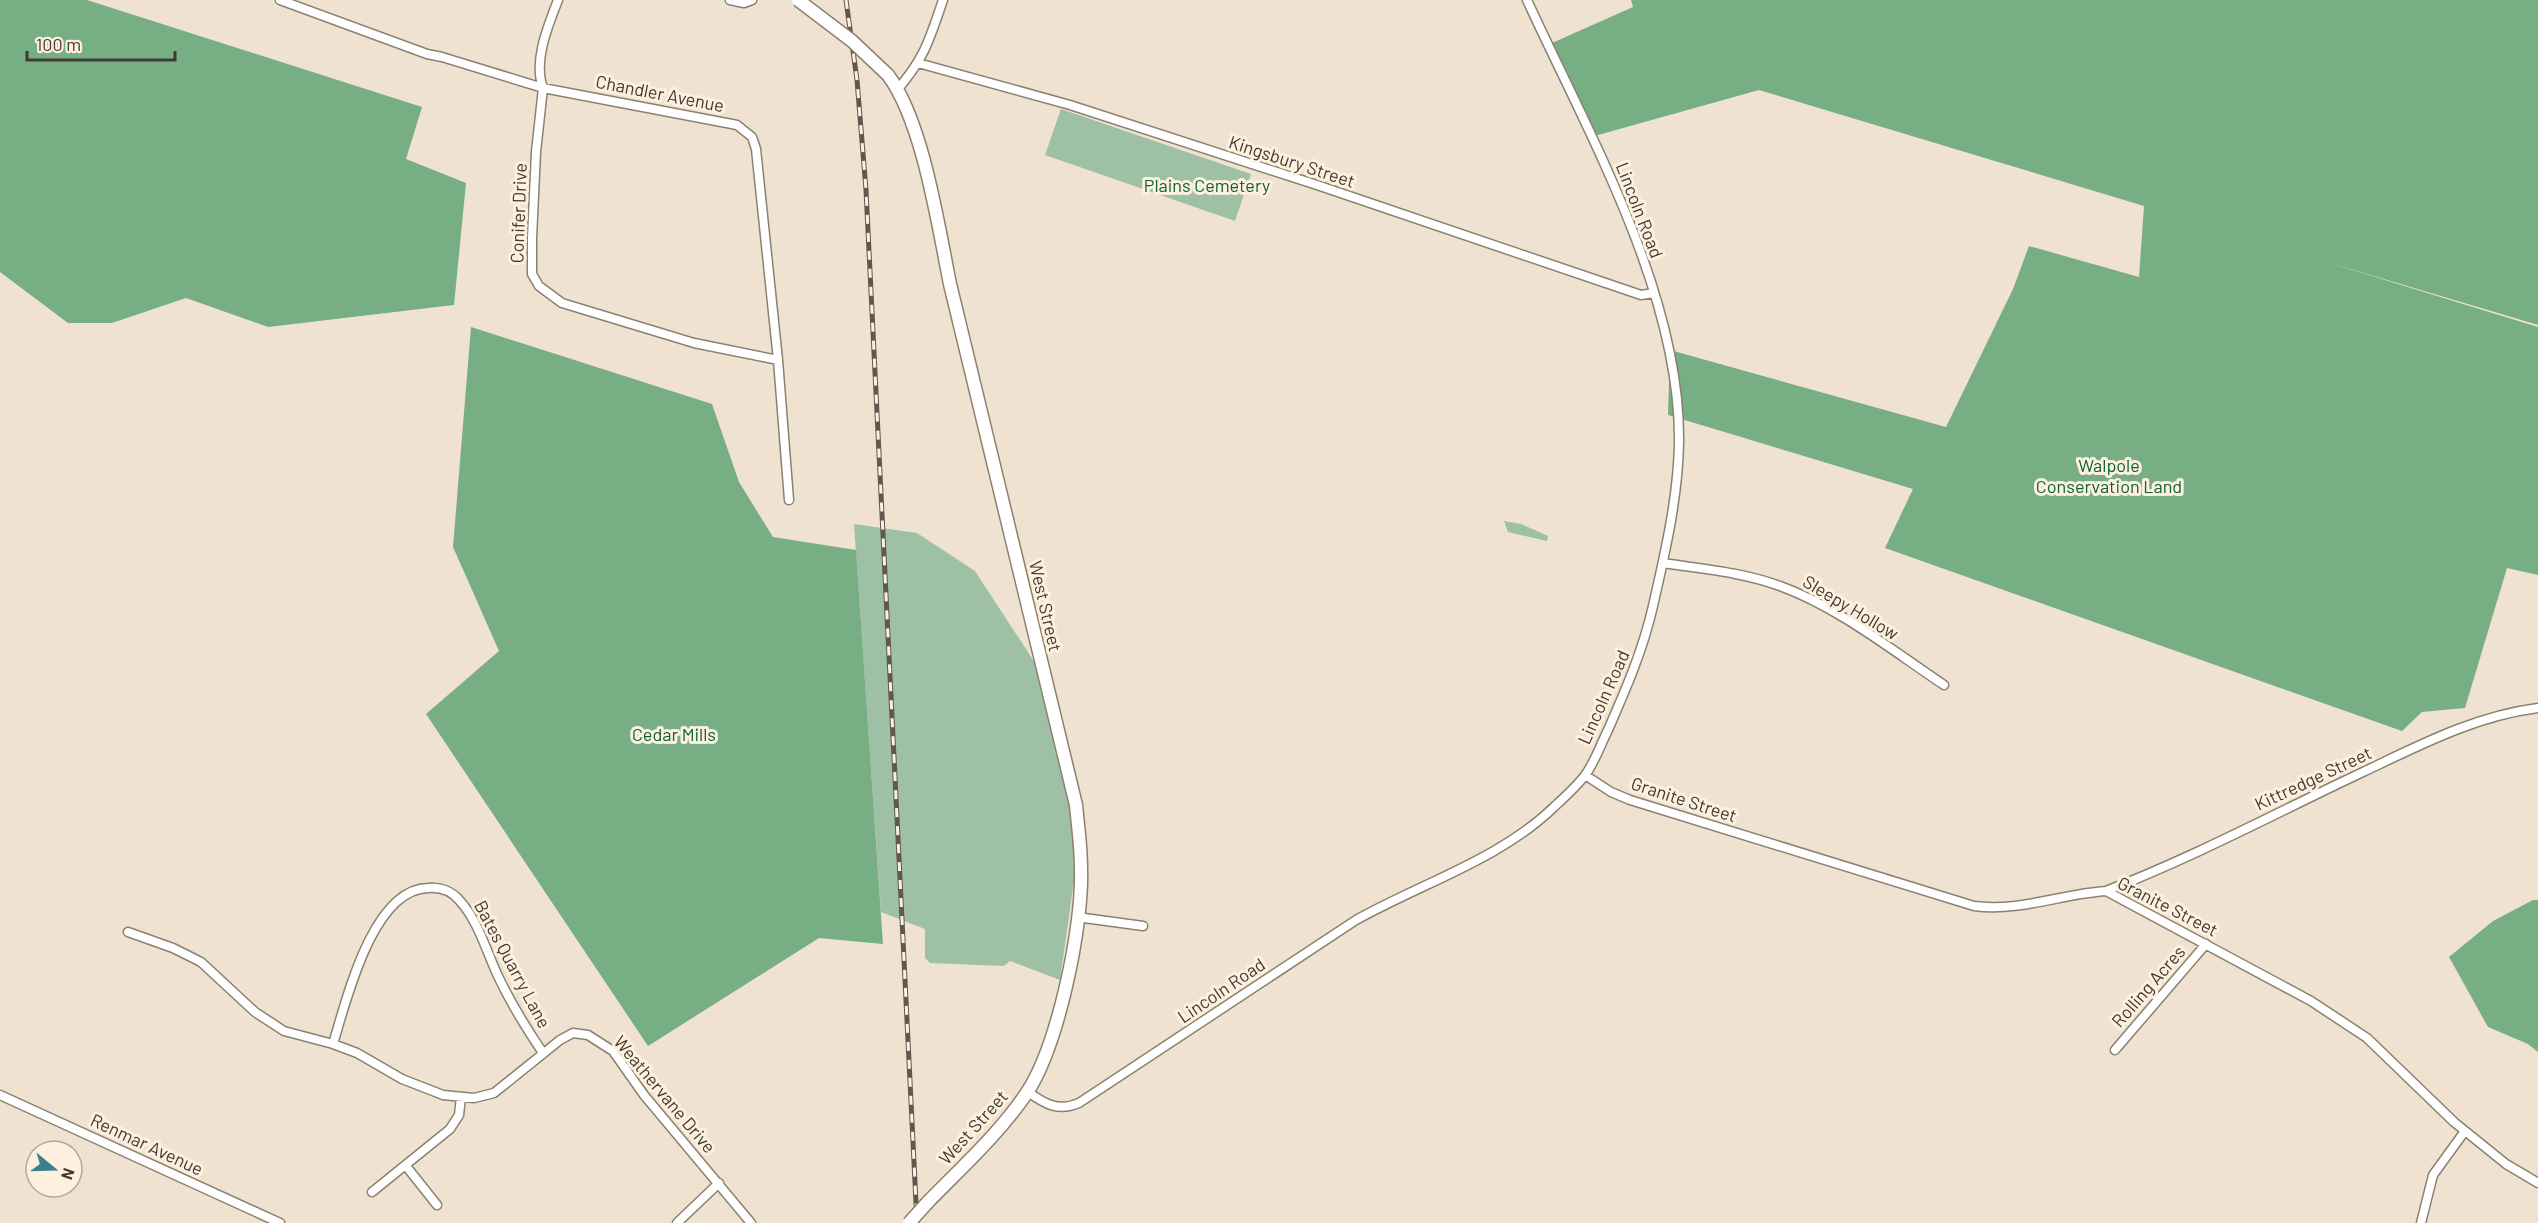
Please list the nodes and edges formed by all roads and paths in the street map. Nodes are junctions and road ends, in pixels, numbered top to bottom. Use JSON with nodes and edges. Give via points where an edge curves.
{"nodes":[{"id":1,"x":280,"y":0,"type":"edge"},
{"id":2,"x":558,"y":0,"type":"edge"},
{"id":3,"x":730,"y":0,"type":"edge"},
{"id":4,"x":752,"y":0,"type":"edge"},
{"id":5,"x":798,"y":0,"type":"edge"},
{"id":6,"x":943,"y":0,"type":"edge"},
{"id":7,"x":1527,"y":0,"type":"edge"},
{"id":8,"x":918,"y":63,"type":"junction"},
{"id":9,"x":543,"y":88,"type":"junction"},
{"id":10,"x":897,"y":90,"type":"junction"},
{"id":11,"x":1654,"y":293,"type":"junction"},
{"id":12,"x":778,"y":360,"type":"junction"},
{"id":13,"x":789,"y":500,"type":"dead end"},
{"id":14,"x":1663,"y":563,"type":"junction"},
{"id":15,"x":1944,"y":685,"type":"dead end"},
{"id":16,"x":2538,"y":708,"type":"edge"},
{"id":17,"x":1585,"y":775,"type":"junction"},
{"id":18,"x":2106,"y":891,"type":"junction"},
{"id":19,"x":1077,"y":917,"type":"junction"},
{"id":20,"x":1143,"y":926,"type":"dead end"},
{"id":21,"x":128,"y":932,"type":"dead end"},
{"id":22,"x":2206,"y":944,"type":"junction"},
{"id":23,"x":333,"y":1044,"type":"junction"},
{"id":24,"x":2115,"y":1050,"type":"dead end"},
{"id":25,"x":543,"y":1053,"type":"junction"},
{"id":26,"x":1028,"y":1092,"type":"junction"},
{"id":27,"x":0,"y":1095,"type":"edge"},
{"id":28,"x":461,"y":1097,"type":"junction"},
{"id":29,"x":2465,"y":1131,"type":"junction"},
{"id":30,"x":406,"y":1166,"type":"junction"},
{"id":31,"x":719,"y":1183,"type":"junction"},
{"id":32,"x":2538,"y":1183,"type":"edge"},
{"id":33,"x":372,"y":1192,"type":"dead end"},
{"id":34,"x":437,"y":1205,"type":"dead end"},
{"id":35,"x":280,"y":1223,"type":"edge"},
{"id":36,"x":677,"y":1223,"type":"edge"},
{"id":37,"x":751,"y":1223,"type":"edge"},
{"id":38,"x":909,"y":1223,"type":"edge"},
{"id":39,"x":2421,"y":1223,"type":"edge"}],
"edges":[{"from":1,"to":9,"type":"street","name":"Chandler Avenue","via":[[427,54]]},
{"from":2,"to":9,"type":"street","name":"Conifer Drive","via":[[540,62],[538,76]]},
{"from":3,"to":4,"type":"street"},
{"from":5,"to":10,"type":"main road","name":"West Street","bridge":true,"via":[[852,41],[888,75]]},
{"from":6,"to":8,"type":"street"},
{"from":7,"to":11,"type":"street","name":"Lincoln Road","via":[[1619,195]]},
{"from":8,"to":10,"type":"street"},
{"from":8,"to":11,"type":"street","name":"Kingsbury Street","via":[[1070,105],[1641,295]]},
{"from":9,"to":12,"type":"street","name":"Chandler Avenue","via":[[737,125],[752,137]]},
{"from":9,"to":12,"type":"street","name":"Conifer Drive","via":[[532,238],[532,273],[539,286],[562,303],[694,343]]},
{"from":10,"to":19,"type":"main road","name":"West Street","via":[[917,139],[1076,805],[1081,868]]},
{"from":11,"to":14,"type":"street","name":"Lincoln Road","via":[[1678,411],[1676,476]]},
{"from":12,"to":13,"type":"street","name":"Chandler Avenue"},
{"from":14,"to":15,"type":"street","name":"Sleepy Hollow","via":[[1752,577],[1794,591],[1827,608]]},
{"from":14,"to":17,"type":"street","name":"Lincoln Road","via":[[1637,663]]},
{"from":16,"to":18,"type":"street","name":"Kittredge Street","via":[[2460,727]]},
{"from":17,"to":18,"type":"street","name":"Granite Street","via":[[1630,800],[1974,906],[2012,908]]},
{"from":17,"to":26,"type":"street","name":"Lincoln Road","via":[[1545,815],[1487,856],[1356,920],[1085,1100],[1070,1107],[1056,1107]]},
{"from":18,"to":22,"type":"street","name":"Granite Street"},
{"from":19,"to":20,"type":"street"},
{"from":19,"to":26,"type":"main road","name":"West Street","via":[[1053,1032]]},
{"from":21,"to":23,"type":"street","name":"Weathervane Drive","via":[[201,962],[255,1012],[284,1031]]},
{"from":22,"to":24,"type":"street","name":"Rolling Acres"},
{"from":22,"to":29,"type":"street","name":"Granite Street","via":[[2311,1001],[2367,1038]]},
{"from":23,"to":25,"type":"street","name":"Bates Quarry Lane","via":[[364,948],[379,922],[402,898],[420,888],[436,888],[450,892],[466,909],[523,1024]]},
{"from":23,"to":28,"type":"street","name":"Weathervane Drive","via":[[402,1079],[443,1095]]},
{"from":25,"to":28,"type":"street","name":"Weathervane Drive","via":[[494,1094]]},
{"from":25,"to":31,"type":"street","name":"Weathervane Drive","via":[[573,1033],[599,1041],[613,1052]]},
{"from":26,"to":38,"type":"main road","name":"West Street","bridge":true,"via":[[990,1139]]},
{"from":27,"to":35,"type":"street","name":"Renmar Avenue"},
{"from":28,"to":30,"type":"street","via":[[459,1115],[450,1129]]},
{"from":29,"to":32,"type":"street","name":"Granite Street","via":[[2506,1164]]},
{"from":29,"to":39,"type":"street","via":[[2433,1175]]},
{"from":30,"to":33,"type":"street"},
{"from":30,"to":34,"type":"street"},
{"from":31,"to":36,"type":"street"},
{"from":31,"to":37,"type":"street","name":"Weathervane Drive"}]}
